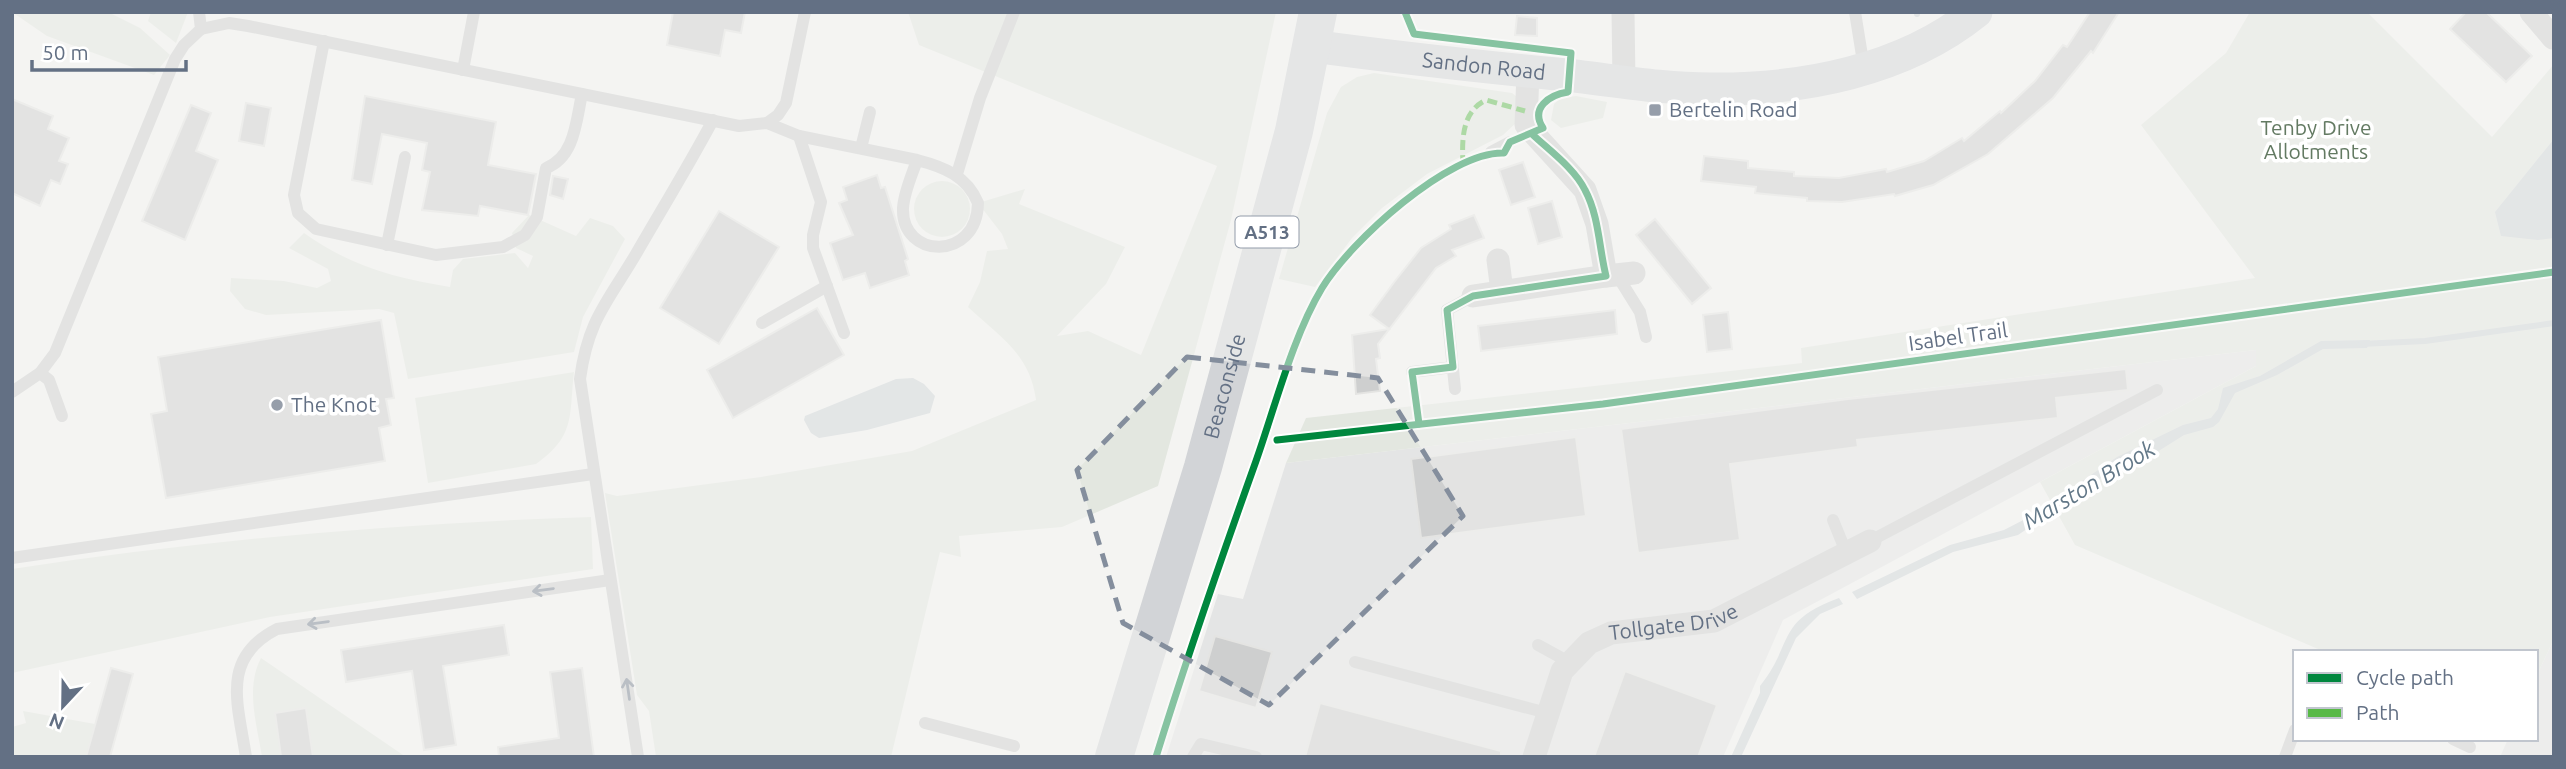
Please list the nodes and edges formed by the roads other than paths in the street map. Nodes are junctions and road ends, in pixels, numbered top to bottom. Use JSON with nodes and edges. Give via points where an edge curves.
{"nodes":[{"id":1,"x":199,"y":12,"type":"edge"},
{"id":2,"x":474,"y":12,"type":"edge"},
{"id":3,"x":805,"y":12,"type":"edge"},
{"id":4,"x":1014,"y":12,"type":"edge"},
{"id":5,"x":1623,"y":12,"type":"edge"},
{"id":6,"x":1855,"y":12,"type":"edge"},
{"id":7,"x":1976,"y":12,"type":"edge"},
{"id":8,"x":201,"y":29,"type":"junction"},
{"id":9,"x":1315,"y":29,"type":"edge"},
{"id":10,"x":324,"y":41,"type":"junction"},
{"id":11,"x":1864,"y":68,"type":"junction"},
{"id":12,"x":463,"y":71,"type":"junction"},
{"id":13,"x":1528,"y":72,"type":"junction"},
{"id":14,"x":1625,"y":82,"type":"junction"},
{"id":15,"x":582,"y":94,"type":"junction"},
{"id":16,"x":870,"y":112,"type":"dead end"},
{"id":17,"x":713,"y":120,"type":"junction"},
{"id":18,"x":767,"y":123,"type":"junction"},
{"id":19,"x":800,"y":136,"type":"junction"},
{"id":20,"x":1510,"y":142,"type":"dead end"},
{"id":21,"x":862,"y":148,"type":"junction"},
{"id":22,"x":1491,"y":152,"type":"dead end"},
{"id":23,"x":405,"y":157,"type":"dead end"},
{"id":24,"x":917,"y":160,"type":"junction"},
{"id":25,"x":957,"y":174,"type":"junction"},
{"id":26,"x":387,"y":245,"type":"junction"},
{"id":27,"x":1498,"y":260,"type":"dead end"},
{"id":28,"x":1619,"y":275,"type":"junction"},
{"id":29,"x":827,"y":286,"type":"junction"},
{"id":30,"x":1502,"y":291,"type":"junction"},
{"id":31,"x":1473,"y":296,"type":"joint"},
{"id":32,"x":762,"y":323,"type":"dead end"},
{"id":33,"x":844,"y":333,"type":"dead end"},
{"id":34,"x":1646,"y":337,"type":"dead end"},
{"id":35,"x":1453,"y":367,"type":"junction"},
{"id":36,"x":1412,"y":372,"type":"dead end"},
{"id":37,"x":40,"y":373,"type":"junction"},
{"id":38,"x":1455,"y":389,"type":"dead end"},
{"id":39,"x":2157,"y":390,"type":"dead end"},
{"id":40,"x":12,"y":392,"type":"edge"},
{"id":41,"x":62,"y":416,"type":"dead end"},
{"id":42,"x":593,"y":474,"type":"junction"},
{"id":43,"x":1833,"y":520,"type":"dead end"},
{"id":44,"x":1870,"y":541,"type":"joint"},
{"id":45,"x":1846,"y":552,"type":"junction"},
{"id":46,"x":12,"y":558,"type":"edge"},
{"id":47,"x":610,"y":580,"type":"junction"},
{"id":48,"x":1538,"y":645,"type":"dead end"},
{"id":49,"x":1355,"y":662,"type":"dead end"},
{"id":50,"x":1569,"y":662,"type":"junction"},
{"id":51,"x":1547,"y":712,"type":"junction"},
{"id":52,"x":925,"y":723,"type":"dead end"},
{"id":53,"x":2293,"y":735,"type":"edge"},
{"id":54,"x":2457,"y":741,"type":"edge"},
{"id":55,"x":1014,"y":746,"type":"dead end"},
{"id":56,"x":2470,"y":747,"type":"dead end"},
{"id":57,"x":246,"y":757,"type":"edge"},
{"id":58,"x":638,"y":757,"type":"edge"},
{"id":59,"x":1114,"y":757,"type":"edge"},
{"id":60,"x":1193,"y":757,"type":"edge"},
{"id":61,"x":1256,"y":757,"type":"edge"},
{"id":62,"x":1534,"y":757,"type":"edge"},
{"id":63,"x":2285,"y":757,"type":"edge"}],
"edges":[{"from":1,"to":8,"type":"lane"},
{"from":2,"to":12,"type":"lane"},
{"from":3,"to":18,"type":"lane","via":[[786,103]]},
{"from":4,"to":25,"type":"lane","via":[[977,106]]},
{"from":5,"to":14,"type":"street"},
{"from":6,"to":11,"type":"lane"},
{"from":7,"to":11,"type":"main road","name":"Sandon Road","via":[[1912,52]]},
{"from":8,"to":10,"type":"lane","via":[[229,23]]},
{"from":8,"to":37,"type":"lane","via":[[175,59],[62,337]]},
{"from":9,"to":13,"type":"main road","name":"Sandon Road"},
{"from":9,"to":59,"type":"highway","name":"Beaconside","number":"A513","via":[[1294,131],[1203,467]]},
{"from":10,"to":12,"type":"lane"},
{"from":10,"to":26,"type":"lane","via":[[294,205],[302,219],[316,229]]},
{"from":11,"to":14,"type":"main road","name":"Sandon Road","via":[[1787,86],[1709,89]]},
{"from":12,"to":15,"type":"lane"},
{"from":13,"to":14,"type":"main road","name":"Sandon Road"},
{"from":13,"to":28,"type":"street","via":[[1526,125],[1585,190]]},
{"from":15,"to":17,"type":"lane"},
{"from":15,"to":26,"type":"lane","via":[[569,149],[546,168],[537,217],[525,235],[503,247],[436,255]]},
{"from":16,"to":21,"type":"lane"},
{"from":17,"to":18,"type":"lane","via":[[739,126]]},
{"from":17,"to":42,"type":"lane","via":[[602,305],[589,336],[580,379]]},
{"from":18,"to":19,"type":"lane"},
{"from":19,"to":21,"type":"lane"},
{"from":19,"to":29,"type":"lane","via":[[819,190],[813,248]]},
{"from":20,"to":22,"type":"lane"},
{"from":21,"to":24,"type":"lane"},
{"from":23,"to":26,"type":"lane"},
{"from":24,"to":25,"type":"lane"},
{"from":24,"to":25,"type":"lane","via":[[905,196],[905,221],[911,232],[931,246],[956,244],[974,227],[978,203],[973,190]]},
{"from":27,"to":30,"type":"street"},
{"from":28,"to":30,"type":"street"},
{"from":28,"to":34,"type":"lane","via":[[1640,312]]},
{"from":29,"to":32,"type":"lane"},
{"from":29,"to":33,"type":"lane"},
{"from":30,"to":31,"type":"street"},
{"from":31,"to":35,"type":"lane","via":[[1447,310]]},
{"from":35,"to":36,"type":"lane"},
{"from":35,"to":38,"type":"lane"},
{"from":37,"to":40,"type":"lane"},
{"from":37,"to":41,"type":"lane","via":[[49,380]]},
{"from":39,"to":44,"type":"lane"},
{"from":42,"to":46,"type":"lane"},
{"from":42,"to":47,"type":"lane"},
{"from":43,"to":45,"type":"lane"},
{"from":44,"to":45,"type":"street","name":"Tollgate Drive"},
{"from":45,"to":50,"type":"street","name":"Tollgate Drive","via":[[1714,621],[1611,634],[1589,643]]},
{"from":47,"to":57,"type":"lane","one_way":true,"via":[[277,629],[253,645],[238,669]]},
{"from":58,"to":47,"type":"lane","one_way":true},
{"from":48,"to":50,"type":"lane"},
{"from":49,"to":51,"type":"lane"},
{"from":50,"to":51,"type":"street","name":"Tollgate Drive"},
{"from":51,"to":62,"type":"street","name":"Tollgate Drive"},
{"from":52,"to":55,"type":"lane"},
{"from":53,"to":63,"type":"lane"},
{"from":54,"to":56,"type":"lane"},
{"from":60,"to":61,"type":"lane","via":[[1201,744]]}]}
